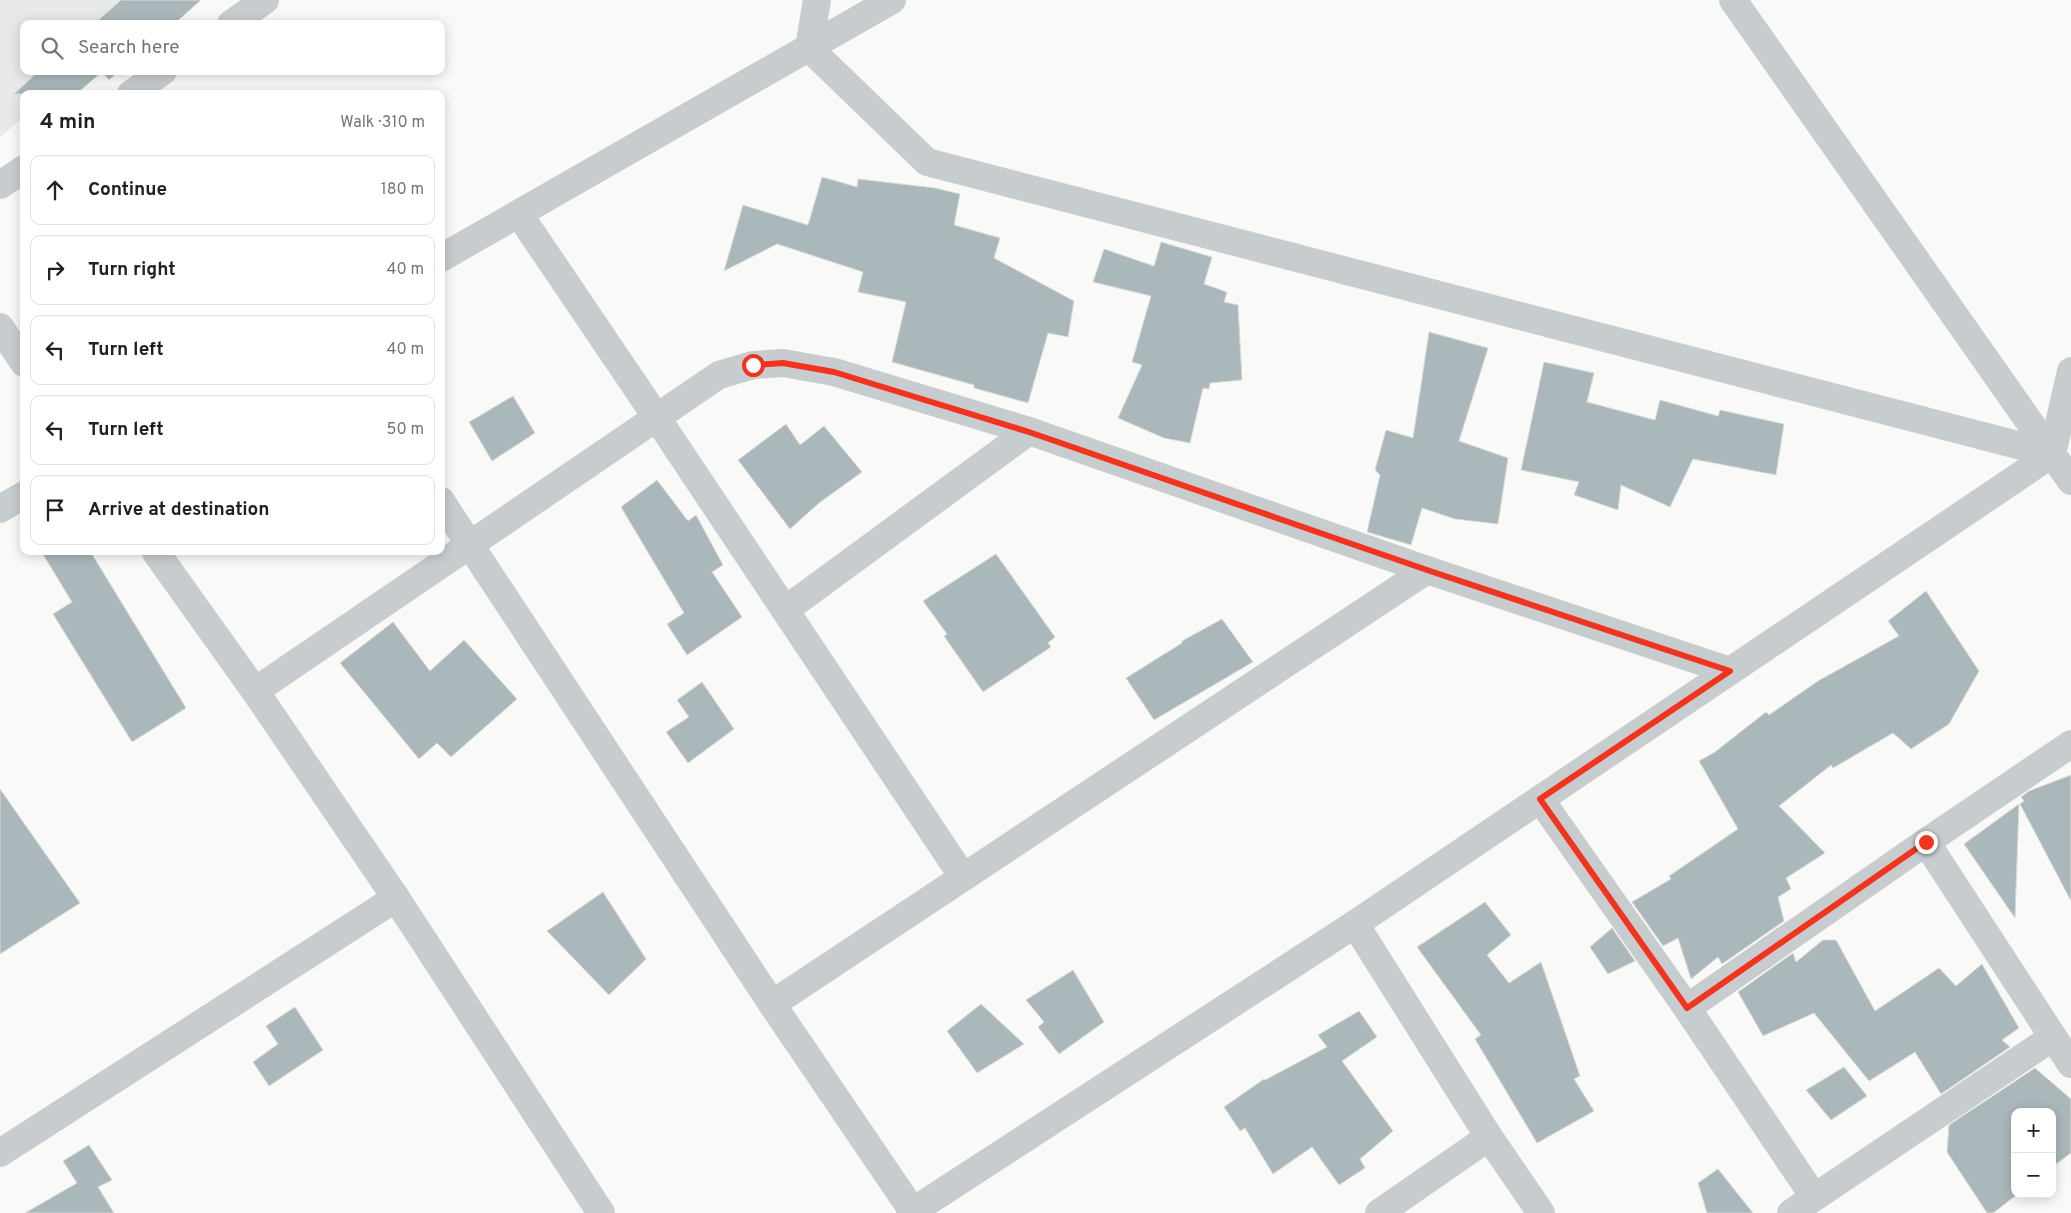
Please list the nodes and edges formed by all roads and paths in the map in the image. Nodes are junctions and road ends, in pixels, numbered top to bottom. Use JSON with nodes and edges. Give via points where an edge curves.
{"nodes":[{"id":1,"x":266,"y":0,"type":"edge"},
{"id":2,"x":817,"y":0,"type":"edge"},
{"id":3,"x":892,"y":0,"type":"edge"},
{"id":4,"x":1733,"y":0,"type":"edge"},
{"id":5,"x":238,"y":20,"type":"edge"},
{"id":6,"x":809,"y":48,"type":"junction"},
{"id":7,"x":157,"y":75,"type":"edge"},
{"id":8,"x":137,"y":90,"type":"edge"},
{"id":9,"x":20,"y":172,"type":"edge"},
{"id":10,"x":0,"y":185,"type":"edge"},
{"id":11,"x":518,"y":214,"type":"junction"},
{"id":12,"x":445,"y":256,"type":"edge"},
{"id":13,"x":0,"y":328,"type":"edge"},
{"id":14,"x":20,"y":357,"type":"edge"},
{"id":15,"x":2071,"y":370,"type":"edge"},
{"id":16,"x":657,"y":418,"type":"junction"},
{"id":17,"x":1029,"y":432,"type":"junction"},
{"id":18,"x":2052,"y":454,"type":"junction"},
{"id":19,"x":2071,"y":481,"type":"edge"},
{"id":20,"x":20,"y":498,"type":"edge"},
{"id":21,"x":445,"y":508,"type":"edge"},
{"id":22,"x":0,"y":509,"type":"edge"},
{"id":23,"x":471,"y":544,"type":"junction"},
{"id":24,"x":158,"y":555,"type":"edge"},
{"id":25,"x":1427,"y":570,"type":"junction"},
{"id":26,"x":785,"y":610,"type":"junction"},
{"id":27,"x":1730,"y":671,"type":"junction"},
{"id":28,"x":256,"y":691,"type":"junction"},
{"id":29,"x":2071,"y":744,"type":"edge"},
{"id":30,"x":1540,"y":799,"type":"junction"},
{"id":31,"x":1926,"y":842,"type":"junction"},
{"id":32,"x":963,"y":877,"type":"junction"},
{"id":33,"x":396,"y":898,"type":"junction"},
{"id":34,"x":1355,"y":924,"type":"junction"},
{"id":35,"x":772,"y":1004,"type":"junction"},
{"id":36,"x":1687,"y":1008,"type":"junction"},
{"id":37,"x":2053,"y":1037,"type":"junction"},
{"id":38,"x":2071,"y":1064,"type":"edge"},
{"id":39,"x":1488,"y":1137,"type":"junction"},
{"id":40,"x":0,"y":1153,"type":"edge"},
{"id":41,"x":1814,"y":1197,"type":"junction"},
{"id":42,"x":912,"y":1212,"type":"edge"},
{"id":43,"x":602,"y":1213,"type":"edge"},
{"id":44,"x":1379,"y":1213,"type":"edge"},
{"id":45,"x":1541,"y":1213,"type":"edge"},
{"id":46,"x":1791,"y":1213,"type":"edge"}],
"edges":[{"from":1,"to":5,"type":"street"},
{"from":2,"to":6,"type":"street"},
{"from":3,"to":6,"type":"street"},
{"from":4,"to":18,"type":"street"},
{"from":6,"to":11,"type":"street"},
{"from":6,"to":18,"type":"street","via":[[927,162]]},
{"from":7,"to":8,"type":"street"},
{"from":9,"to":10,"type":"street"},
{"from":11,"to":12,"type":"street"},
{"from":11,"to":16,"type":"street"},
{"from":13,"to":14,"type":"street"},
{"from":15,"to":18,"type":"street"},
{"from":16,"to":17,"type":"street","via":[[719,375],[753,365],[783,363],[834,372]]},
{"from":16,"to":23,"type":"street"},
{"from":16,"to":26,"type":"street"},
{"from":17,"to":25,"type":"street"},
{"from":17,"to":26,"type":"street"},
{"from":18,"to":19,"type":"street"},
{"from":18,"to":27,"type":"street"},
{"from":20,"to":22,"type":"street"},
{"from":21,"to":23,"type":"street"},
{"from":23,"to":28,"type":"street"},
{"from":23,"to":35,"type":"street"},
{"from":24,"to":28,"type":"street"},
{"from":25,"to":27,"type":"street"},
{"from":25,"to":32,"type":"street"},
{"from":26,"to":32,"type":"street"},
{"from":27,"to":30,"type":"street"},
{"from":28,"to":33,"type":"street"},
{"from":29,"to":31,"type":"street"},
{"from":30,"to":34,"type":"street"},
{"from":30,"to":36,"type":"street"},
{"from":31,"to":36,"type":"street"},
{"from":31,"to":37,"type":"street"},
{"from":32,"to":35,"type":"street"},
{"from":33,"to":40,"type":"street"},
{"from":33,"to":43,"type":"street"},
{"from":34,"to":39,"type":"street"},
{"from":34,"to":42,"type":"street"},
{"from":35,"to":42,"type":"street"},
{"from":36,"to":41,"type":"street"},
{"from":37,"to":38,"type":"street"},
{"from":37,"to":41,"type":"street"},
{"from":39,"to":44,"type":"street"},
{"from":39,"to":45,"type":"street"},
{"from":41,"to":46,"type":"street"}]}
